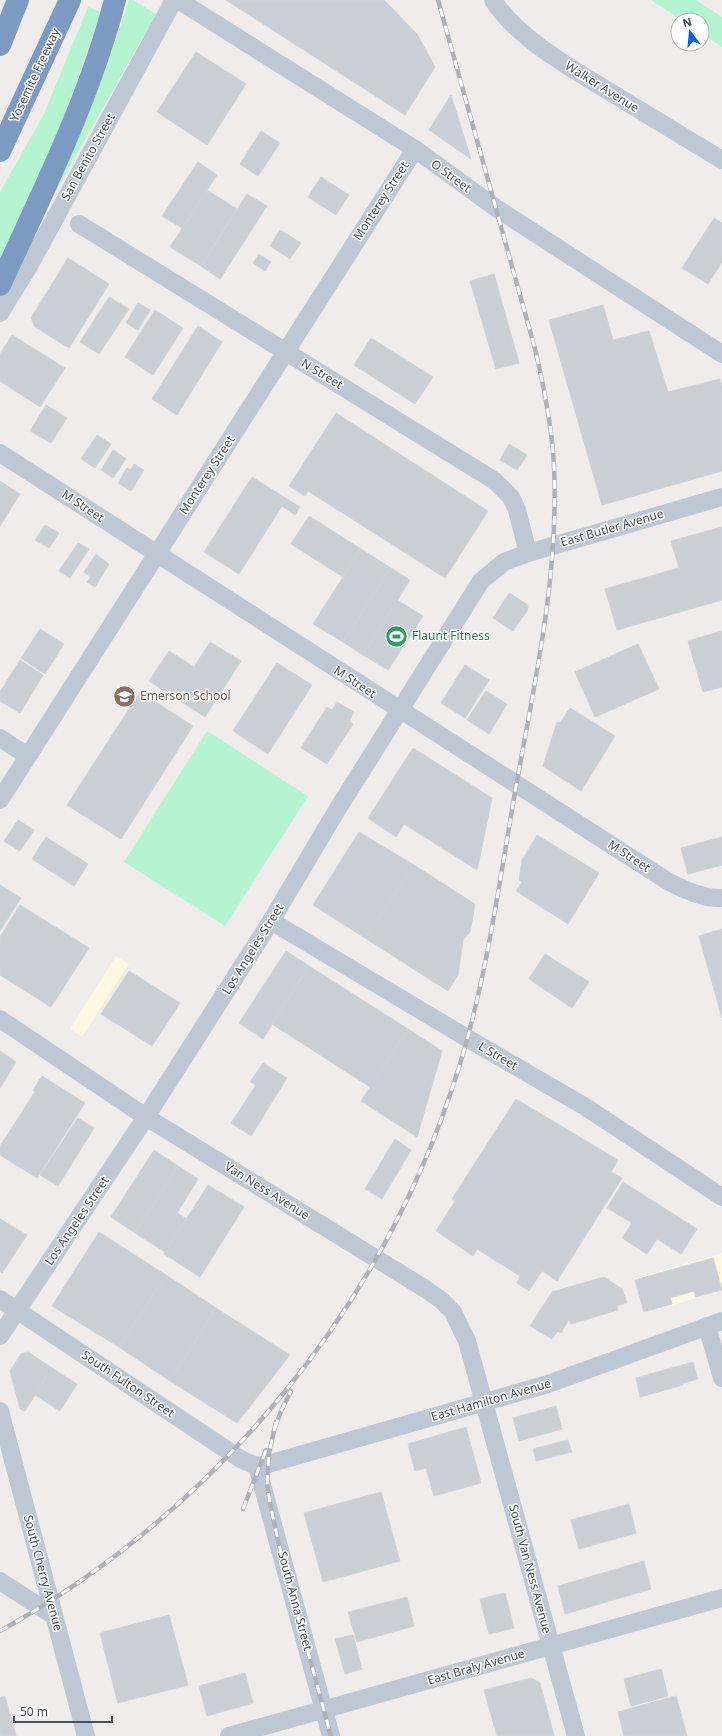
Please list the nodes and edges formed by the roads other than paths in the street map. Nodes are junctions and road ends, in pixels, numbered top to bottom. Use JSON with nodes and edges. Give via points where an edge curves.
{"nodes":[{"id":1,"x":12,"y":0,"type":"edge"},
{"id":2,"x":18,"y":0,"type":"edge"},
{"id":3,"x":70,"y":0,"type":"edge"},
{"id":4,"x":174,"y":0,"type":"edge"},
{"id":5,"x":178,"y":0,"type":"edge"},
{"id":6,"x":493,"y":0,"type":"edge"},
{"id":7,"x":113,"y":10,"type":"edge"},
{"id":8,"x":0,"y":21,"type":"edge"},
{"id":9,"x":0,"y":45,"type":"edge"},
{"id":10,"x":415,"y":149,"type":"junction"},
{"id":11,"x":0,"y":151,"type":"edge"},
{"id":12,"x":722,"y":160,"type":"edge"},
{"id":13,"x":79,"y":224,"type":"dead end"},
{"id":14,"x":0,"y":285,"type":"edge"},
{"id":15,"x":0,"y":313,"type":"edge"},
{"id":16,"x":286,"y":352,"type":"junction"},
{"id":17,"x":722,"y":354,"type":"edge"},
{"id":18,"x":0,"y":453,"type":"edge"},
{"id":19,"x":722,"y":497,"type":"edge"},
{"id":20,"x":528,"y":553,"type":"junction"},
{"id":21,"x":157,"y":554,"type":"junction"},
{"id":22,"x":504,"y":562,"type":"joint"},
{"id":23,"x":401,"y":711,"type":"junction"},
{"id":24,"x":0,"y":738,"type":"edge"},
{"id":25,"x":28,"y":756,"type":"junction"},
{"id":26,"x":0,"y":800,"type":"edge"},
{"id":27,"x":719,"y":898,"type":"edge"},
{"id":28,"x":271,"y":921,"type":"junction"},
{"id":29,"x":0,"y":1019,"type":"edge"},
{"id":30,"x":146,"y":1116,"type":"junction"},
{"id":31,"x":722,"y":1197,"type":"edge"},
{"id":32,"x":0,"y":1299,"type":"edge"},
{"id":33,"x":17,"y":1310,"type":"junction"},
{"id":34,"x":715,"y":1323,"type":"edge"},
{"id":35,"x":0,"y":1336,"type":"edge"},
{"id":36,"x":722,"y":1378,"type":"edge"},
{"id":37,"x":485,"y":1402,"type":"junction"},
{"id":38,"x":0,"y":1411,"type":"edge"},
{"id":39,"x":257,"y":1466,"type":"junction"},
{"id":40,"x":0,"y":1581,"type":"edge"},
{"id":41,"x":722,"y":1598,"type":"edge"},
{"id":42,"x":54,"y":1616,"type":"junction"},
{"id":43,"x":551,"y":1646,"type":"junction"},
{"id":44,"x":324,"y":1709,"type":"junction"},
{"id":45,"x":86,"y":1736,"type":"edge"},
{"id":46,"x":229,"y":1736,"type":"edge"},
{"id":47,"x":331,"y":1736,"type":"edge"},
{"id":48,"x":576,"y":1736,"type":"edge"}],
"edges":[{"from":1,"to":8,"type":"highway"},
{"from":2,"to":9,"type":"highway"},
{"from":3,"to":11,"type":"highway","name":"Yosemite Freeway"},
{"from":4,"to":15,"type":"street","name":"San Benito Street","via":[[28,268]]},
{"from":5,"to":10,"type":"street","name":"O Street"},
{"from":6,"to":12,"type":"street","name":"Walker Avenue","via":[[522,31],[567,66]]},
{"from":7,"to":14,"type":"highway","via":[[76,119]]},
{"from":10,"to":16,"type":"street","name":"Monterey Street"},
{"from":10,"to":17,"type":"street","name":"O Street","via":[[496,208]]},
{"from":13,"to":16,"type":"street","name":"N Street"},
{"from":16,"to":20,"type":"street","name":"N Street","via":[[505,489],[517,510]]},
{"from":16,"to":21,"type":"street","name":"Monterey Street"},
{"from":18,"to":21,"type":"street","name":"M Street"},
{"from":19,"to":20,"type":"street","name":"East Butler Avenue"},
{"from":20,"to":22,"type":"street","name":"East Butler Avenue"},
{"from":21,"to":23,"type":"street","name":"M Street"},
{"from":21,"to":25,"type":"street","name":"Monterey Street"},
{"from":22,"to":23,"type":"street","name":"Los Angeles Street","via":[[481,581]]},
{"from":23,"to":27,"type":"street","name":"M Street","via":[[669,882],[691,892]]},
{"from":23,"to":28,"type":"street","name":"Los Angeles Street","via":[[337,810]]},
{"from":24,"to":25,"type":"street"},
{"from":25,"to":26,"type":"street","name":"Monterey Street"},
{"from":28,"to":30,"type":"street","name":"Los Angeles Street"},
{"from":28,"to":31,"type":"street","name":"L Street","via":[[584,1106]]},
{"from":29,"to":30,"type":"street","name":"Van Ness Avenue"},
{"from":30,"to":33,"type":"street","name":"Los Angeles Street"},
{"from":30,"to":37,"type":"street","name":"Van Ness Avenue","via":[[441,1300],[453,1312],[462,1327]]},
{"from":32,"to":33,"type":"street","name":"South Fulton Street"},
{"from":33,"to":35,"type":"street","name":"Los Angeles Street"},
{"from":33,"to":39,"type":"street","name":"South Fulton Street","via":[[242,1460]]},
{"from":34,"to":36,"type":"street"},
{"from":34,"to":37,"type":"street","name":"East Hamilton Avenue","via":[[548,1384]]},
{"from":37,"to":39,"type":"street","name":"East Hamilton Avenue"},
{"from":37,"to":43,"type":"street","name":"South Van Ness Avenue"},
{"from":38,"to":42,"type":"street","name":"South Cherry Avenue"},
{"from":39,"to":44,"type":"street","name":"South Anna Street"},
{"from":40,"to":42,"type":"street"},
{"from":41,"to":43,"type":"street","name":"East Braly Avenue"},
{"from":42,"to":45,"type":"street","name":"South Cherry Avenue"},
{"from":43,"to":44,"type":"street","name":"East Braly Avenue"},
{"from":43,"to":48,"type":"street","name":"South Van Ness Avenue"},
{"from":44,"to":46,"type":"street","name":"East Braly Avenue"},
{"from":44,"to":47,"type":"street","name":"South Anna Street"}]}
